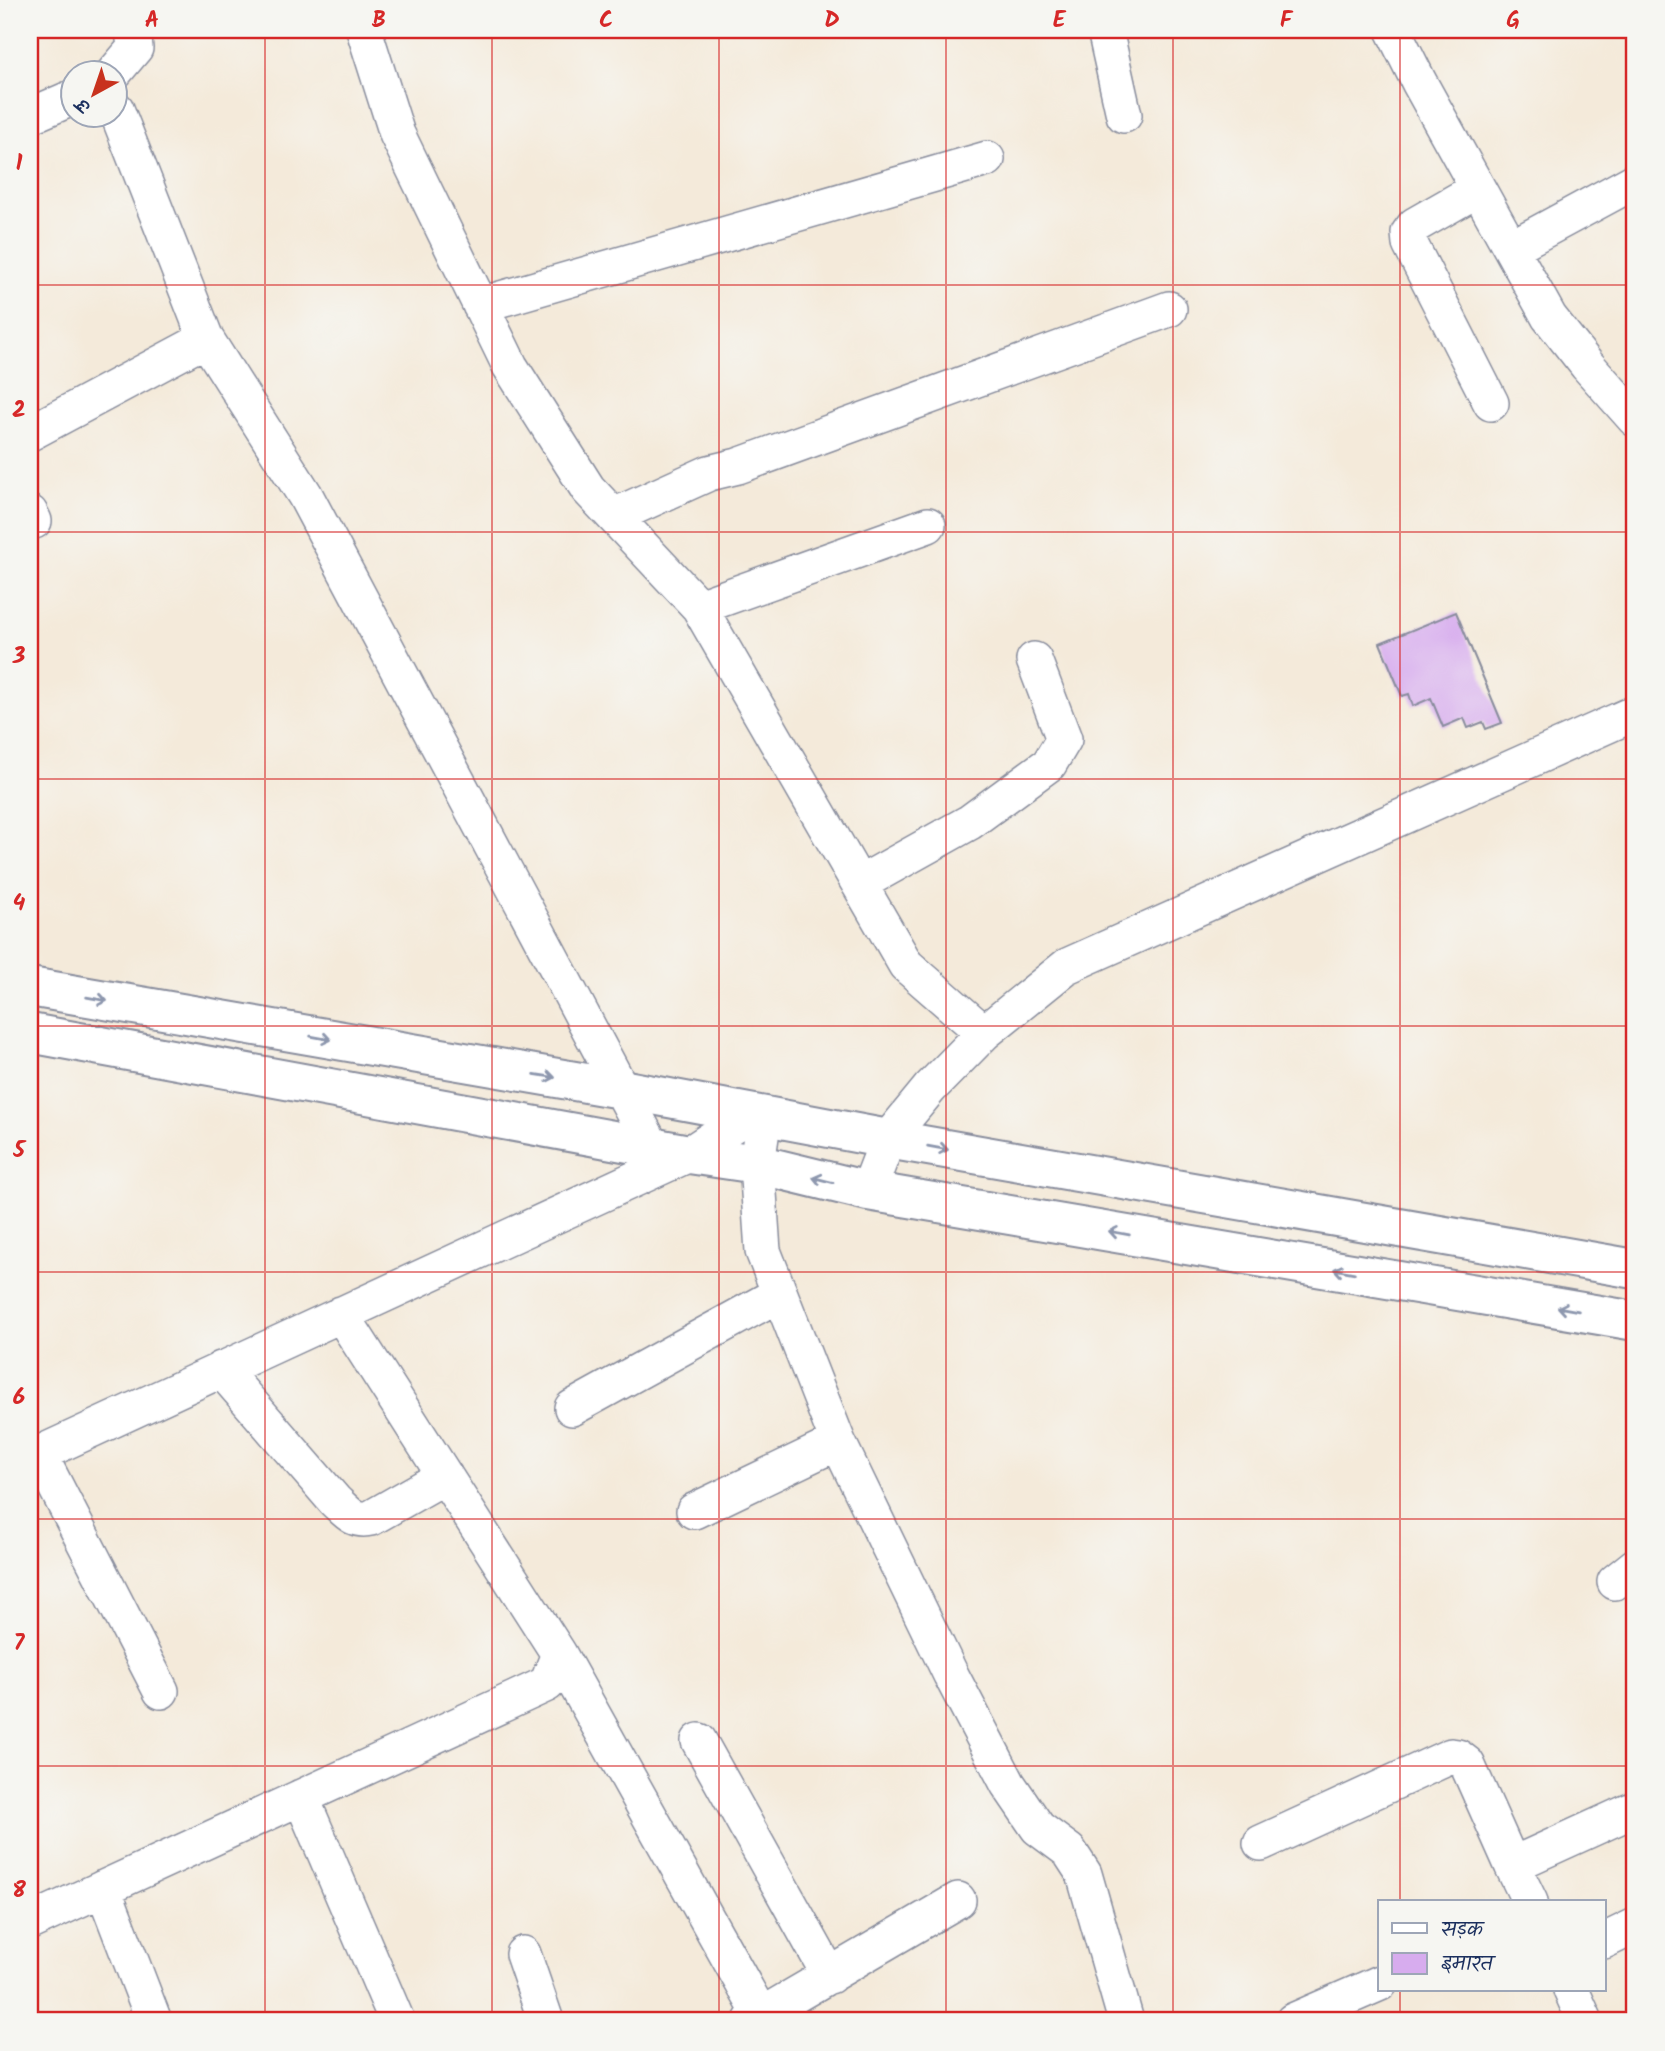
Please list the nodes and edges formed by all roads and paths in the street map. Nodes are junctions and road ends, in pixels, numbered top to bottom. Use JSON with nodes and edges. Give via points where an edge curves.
{"nodes":[{"id":1,"x":134,"y":30,"type":"edge"},
{"id":2,"x":364,"y":30,"type":"edge"},
{"id":3,"x":1105,"y":30,"type":"edge"},
{"id":4,"x":1393,"y":30,"type":"edge"},
{"id":5,"x":125,"y":60,"type":"edge"},
{"id":6,"x":60,"y":103,"type":"edge"},
{"id":7,"x":1124,"y":115,"type":"dead end"},
{"id":8,"x":30,"y":117,"type":"edge"},
{"id":9,"x":124,"y":130,"type":"edge"},
{"id":10,"x":988,"y":159,"type":"dead end"},
{"id":11,"x":1635,"y":181,"type":"edge"},
{"id":12,"x":1478,"y":189,"type":"junction"},
{"id":13,"x":1511,"y":248,"type":"junction"},
{"id":14,"x":480,"y":305,"type":"junction"},
{"id":15,"x":1169,"y":309,"type":"dead end"},
{"id":16,"x":206,"y":339,"type":"junction"},
{"id":17,"x":1491,"y":403,"type":"dead end"},
{"id":18,"x":1635,"y":419,"type":"edge"},
{"id":19,"x":30,"y":433,"type":"edge"},
{"id":20,"x":614,"y":516,"type":"junction"},
{"id":21,"x":928,"y":525,"type":"dead end"},
{"id":22,"x":699,"y":607,"type":"junction"},
{"id":23,"x":1034,"y":660,"type":"dead end"},
{"id":24,"x":1635,"y":713,"type":"edge"},
{"id":25,"x":859,"y":884,"type":"junction"},
{"id":26,"x":30,"y":987,"type":"edge"},
{"id":27,"x":30,"y":1033,"type":"edge"},
{"id":28,"x":984,"y":1033,"type":"junction"},
{"id":29,"x":621,"y":1089,"type":"junction"},
{"id":30,"x":757,"y":1114,"type":"junction"},
{"id":31,"x":888,"y":1139,"type":"junction"},
{"id":32,"x":651,"y":1145,"type":"junction"},
{"id":33,"x":689,"y":1154,"type":"junction"},
{"id":34,"x":757,"y":1164,"type":"junction"},
{"id":35,"x":868,"y":1191,"type":"junction"},
{"id":36,"x":1635,"y":1269,"type":"edge"},
{"id":37,"x":779,"y":1294,"type":"junction"},
{"id":38,"x":341,"y":1314,"type":"junction"},
{"id":39,"x":1634,"y":1323,"type":"edge"},
{"id":40,"x":221,"y":1369,"type":"junction"},
{"id":41,"x":572,"y":1408,"type":"dead end"},
{"id":42,"x":838,"y":1442,"type":"junction"},
{"id":43,"x":34,"y":1456,"type":"edge"},
{"id":44,"x":445,"y":1476,"type":"junction"},
{"id":45,"x":694,"y":1511,"type":"dead end"},
{"id":46,"x":559,"y":1654,"type":"junction"},
{"id":47,"x":161,"y":1691,"type":"dead end"},
{"id":48,"x":699,"y":1741,"type":"dead end"},
{"id":49,"x":301,"y":1797,"type":"junction"},
{"id":50,"x":1635,"y":1809,"type":"edge"},
{"id":51,"x":1261,"y":1843,"type":"dead end"},
{"id":52,"x":1512,"y":1865,"type":"junction"},
{"id":53,"x":103,"y":1888,"type":"junction"},
{"id":54,"x":958,"y":1900,"type":"dead end"},
{"id":55,"x":1529,"y":1900,"type":"edge"},
{"id":56,"x":30,"y":1922,"type":"edge"},
{"id":57,"x":1635,"y":1926,"type":"edge"},
{"id":58,"x":1606,"y":1940,"type":"edge"},
{"id":59,"x":523,"y":1954,"type":"dead end"},
{"id":60,"x":830,"y":1976,"type":"junction"},
{"id":61,"x":1378,"y":1984,"type":"edge"},
{"id":62,"x":1572,"y":1992,"type":"edge"},
{"id":63,"x":758,"y":2020,"type":"edge"},
{"id":64,"x":154,"y":2021,"type":"edge"},
{"id":65,"x":397,"y":2021,"type":"edge"},
{"id":66,"x":546,"y":2021,"type":"edge"},
{"id":67,"x":1126,"y":2021,"type":"edge"},
{"id":68,"x":1293,"y":2021,"type":"edge"},
{"id":69,"x":1585,"y":2021,"type":"edge"}],
"edges":[{"from":1,"to":5,"type":"street","via":[[135,48]]},
{"from":2,"to":14,"type":"street","via":[[397,134]]},
{"from":3,"to":7,"type":"street"},
{"from":4,"to":12,"type":"street"},
{"from":6,"to":8,"type":"street"},
{"from":9,"to":16,"type":"street"},
{"from":10,"to":14,"type":"street"},
{"from":11,"to":13,"type":"street"},
{"from":12,"to":13,"type":"street"},
{"from":12,"to":17,"type":"street","via":[[1415,225],[1409,233],[1410,244]]},
{"from":13,"to":18,"type":"street","via":[[1549,317]]},
{"from":14,"to":20,"type":"street","via":[[510,366],[588,489]]},
{"from":15,"to":20,"type":"street","via":[[709,473]]},
{"from":16,"to":19,"type":"street"},
{"from":16,"to":29,"type":"street","via":[[305,495]]},
{"from":20,"to":22,"type":"street"},
{"from":21,"to":22,"type":"street"},
{"from":22,"to":25,"type":"street"},
{"from":23,"to":25,"type":"street","via":[[1064,740],[1049,764],[970,822]]},
{"from":24,"to":28,"type":"street","via":[[1067,966]]},
{"from":25,"to":28,"type":"street","via":[[906,965]]},
{"from":26,"to":29,"type":"main road","one_way":true},
{"from":27,"to":32,"type":"main road"},
{"from":28,"to":31,"type":"street"},
{"from":29,"to":30,"type":"main road"},
{"from":29,"to":32,"type":"street"},
{"from":30,"to":31,"type":"main road"},
{"from":30,"to":33,"type":"street"},
{"from":30,"to":34,"type":"street"},
{"from":31,"to":35,"type":"street"},
{"from":31,"to":36,"type":"main road","one_way":true},
{"from":32,"to":33,"type":"main road"},
{"from":33,"to":34,"type":"main road"},
{"from":33,"to":38,"type":"street"},
{"from":35,"to":34,"type":"main road","one_way":true},
{"from":34,"to":37,"type":"street","via":[[763,1251]]},
{"from":39,"to":35,"type":"main road","one_way":true},
{"from":37,"to":41,"type":"street"},
{"from":37,"to":42,"type":"street"},
{"from":38,"to":40,"type":"street"},
{"from":38,"to":44,"type":"street"},
{"from":40,"to":43,"type":"street"},
{"from":40,"to":44,"type":"street","via":[[353,1518],[370,1518]]},
{"from":42,"to":45,"type":"street"},
{"from":42,"to":67,"type":"street","via":[[1008,1784],[1038,1828],[1069,1851],[1084,1874]]},
{"from":43,"to":47,"type":"street"},
{"from":44,"to":46,"type":"street"},
{"from":46,"to":49,"type":"street","via":[[547,1684]]},
{"from":46,"to":63,"type":"street"},
{"from":48,"to":60,"type":"street"},
{"from":49,"to":53,"type":"street"},
{"from":49,"to":65,"type":"street"},
{"from":50,"to":52,"type":"street"},
{"from":51,"to":52,"type":"street","via":[[1451,1756],[1467,1764]]},
{"from":52,"to":55,"type":"street"},
{"from":53,"to":56,"type":"street"},
{"from":53,"to":64,"type":"street"},
{"from":54,"to":60,"type":"street"},
{"from":57,"to":58,"type":"street"},
{"from":59,"to":66,"type":"street"},
{"from":60,"to":63,"type":"street"},
{"from":61,"to":68,"type":"street"},
{"from":62,"to":69,"type":"street"}]}
